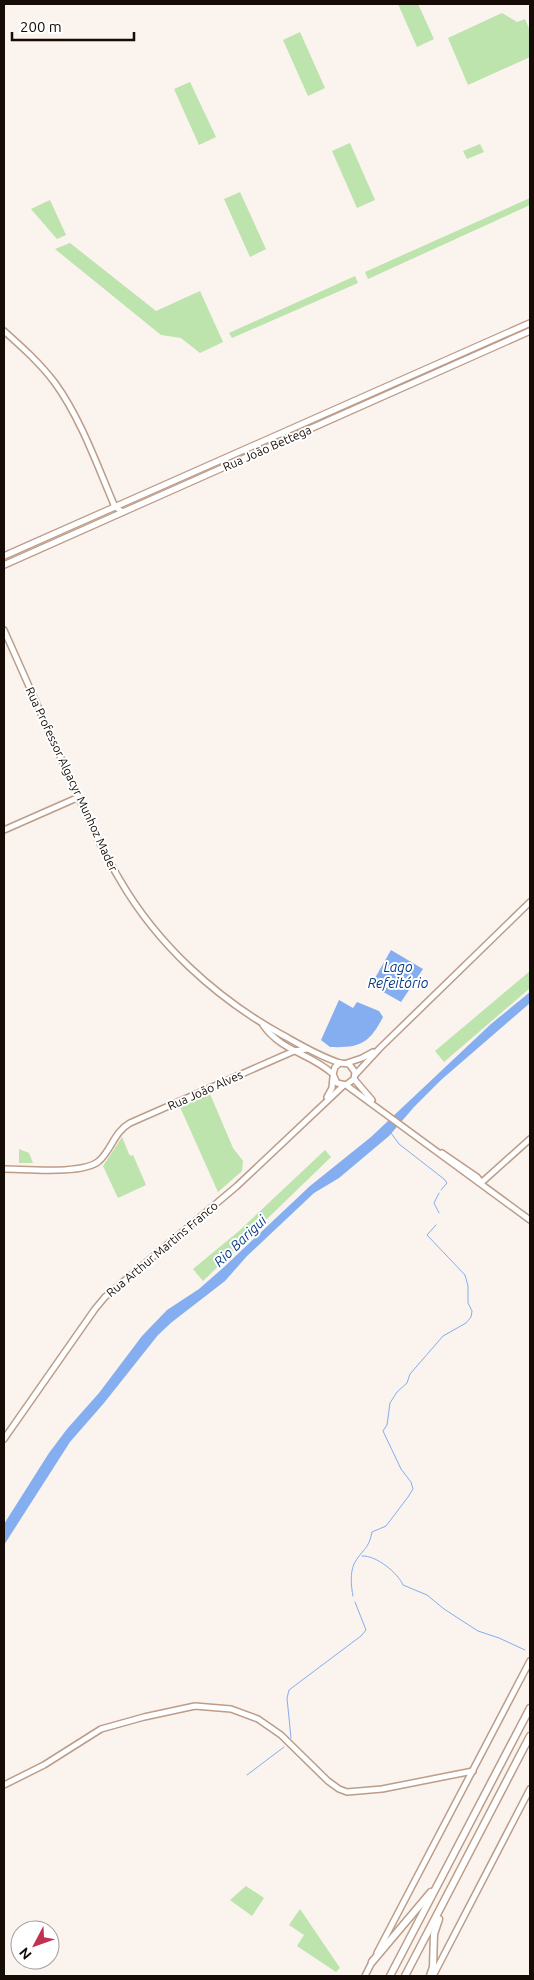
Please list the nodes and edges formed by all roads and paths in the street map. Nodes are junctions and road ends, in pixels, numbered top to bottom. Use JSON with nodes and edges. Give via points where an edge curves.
{"nodes":[{"id":1,"x":530,"y":323,"type":"edge"},
{"id":2,"x":522,"y":326,"type":"junction"},
{"id":3,"x":4,"y":331,"type":"edge"},
{"id":4,"x":528,"y":332,"type":"edge"},
{"id":5,"x":260,"y":443,"type":"junction"},
{"id":6,"x":251,"y":447,"type":"junction"},
{"id":7,"x":263,"y":450,"type":"junction"},
{"id":8,"x":254,"y":453,"type":"junction"},
{"id":9,"x":115,"y":507,"type":"junction"},
{"id":10,"x":123,"y":512,"type":"junction"},
{"id":11,"x":4,"y":556,"type":"edge"},
{"id":12,"x":4,"y":565,"type":"edge"},
{"id":13,"x":4,"y":630,"type":"edge"},
{"id":14,"x":79,"y":797,"type":"junction"},
{"id":15,"x":4,"y":830,"type":"edge"},
{"id":16,"x":530,"y":902,"type":"edge"},
{"id":17,"x":261,"y":1023,"type":"junction"},
{"id":18,"x":380,"y":1048,"type":"junction"},
{"id":19,"x":307,"y":1049,"type":"junction"},
{"id":20,"x":294,"y":1051,"type":"junction"},
{"id":21,"x":343,"y":1063,"type":"junction"},
{"id":22,"x":333,"y":1076,"type":"junction"},
{"id":23,"x":354,"y":1077,"type":"junction"},
{"id":24,"x":345,"y":1085,"type":"junction"},
{"id":25,"x":324,"y":1102,"type":"junction"},
{"id":26,"x":379,"y":1108,"type":"junction"},
{"id":27,"x":530,"y":1139,"type":"edge"},
{"id":28,"x":4,"y":1168,"type":"edge"},
{"id":29,"x":481,"y":1183,"type":"junction"},
{"id":30,"x":530,"y":1220,"type":"edge"},
{"id":31,"x":4,"y":1439,"type":"edge"},
{"id":32,"x":530,"y":1661,"type":"edge"},
{"id":33,"x":530,"y":1708,"type":"edge"},
{"id":34,"x":530,"y":1736,"type":"edge"},
{"id":35,"x":473,"y":1771,"type":"junction"},
{"id":36,"x":4,"y":1785,"type":"edge"},
{"id":37,"x":530,"y":1789,"type":"edge"},
{"id":38,"x":441,"y":1879,"type":"junction"},
{"id":39,"x":445,"y":1898,"type":"junction"},
{"id":40,"x":372,"y":1962,"type":"junction"},
{"id":41,"x":365,"y":1976,"type":"edge"},
{"id":42,"x":390,"y":1976,"type":"edge"},
{"id":43,"x":405,"y":1976,"type":"edge"},
{"id":44,"x":432,"y":1976,"type":"edge"}],
"edges":[{"from":1,"to":2,"type":"main road","name":"Rua João Bettega"},
{"from":2,"to":4,"type":"main road"},
{"from":2,"to":5,"type":"main road","name":"Rua João Bettega"},
{"from":3,"to":9,"type":"street","via":[[36,360],[60,390]]},
{"from":4,"to":7,"type":"main road","name":"Rua João Bettega"},
{"from":5,"to":6,"type":"main road","name":"Rua João Bettega"},
{"from":5,"to":7,"type":"main road"},
{"from":6,"to":8,"type":"main road"},
{"from":6,"to":9,"type":"main road","name":"Rua João Bettega"},
{"from":7,"to":8,"type":"main road","name":"Rua João Bettega"},
{"from":8,"to":10,"type":"main road","name":"Rua João Bettega"},
{"from":9,"to":10,"type":"street"},
{"from":9,"to":11,"type":"main road","name":"Rua João Bettega"},
{"from":10,"to":12,"type":"main road","name":"Rua João Bettega"},
{"from":13,"to":14,"type":"street","name":"Rua Professor Algacyr Munhoz Mader"},
{"from":14,"to":15,"type":"street"},
{"from":14,"to":17,"type":"street","name":"Rua Professor Algacyr Munhoz Mader","via":[[115,872],[144,916],[199,977]]},
{"from":16,"to":18,"type":"street"},
{"from":17,"to":19,"type":"street","name":"Rua Professor Algacyr Munhoz Mader"},
{"from":17,"to":20,"type":"street","name":"Rua Professor Algacyr Munhoz Mader","via":[[275,1040]]},
{"from":18,"to":21,"type":"street","via":[[362,1058]]},
{"from":18,"to":23,"type":"street"},
{"from":19,"to":20,"type":"street","name":"Rua João Alves"},
{"from":19,"to":21,"type":"street","name":"Rua Professor Algacyr Munhoz Mader"},
{"from":20,"to":22,"type":"street","name":"Rua Professor Algacyr Munhoz Mader","via":[[324,1067]]},
{"from":20,"to":28,"type":"street","name":"Rua João Alves","via":[[130,1123],[122,1128],[102,1158],[88,1168]]},
{"from":21,"to":22,"type":"street","via":[[335,1068]]},
{"from":21,"to":23,"type":"street","via":[[352,1066]]},
{"from":22,"to":24,"type":"street","via":[[337,1083]]},
{"from":22,"to":25,"type":"street","name":"Rua Arthur Martins Franco","via":[[332,1088]]},
{"from":23,"to":24,"type":"street"},
{"from":23,"to":26,"type":"street"},
{"from":24,"to":25,"type":"street","name":"Rua Arthur Martins Franco"},
{"from":24,"to":26,"type":"street"},
{"from":25,"to":31,"type":"street","name":"Rua Arthur Martins Franco","via":[[237,1186],[105,1297]]},
{"from":26,"to":29,"type":"street","via":[[464,1167]]},
{"from":27,"to":29,"type":"street"},
{"from":29,"to":30,"type":"street"},
{"from":32,"to":35,"type":"street"},
{"from":33,"to":38,"type":"highway"},
{"from":34,"to":39,"type":"highway"},
{"from":35,"to":36,"type":"street","via":[[347,1792],[328,1781],[281,1735],[258,1719],[231,1709],[195,1706],[101,1729],[44,1765]]},
{"from":35,"to":40,"type":"street"},
{"from":37,"to":44,"type":"street"},
{"from":38,"to":40,"type":"highway"},
{"from":38,"to":42,"type":"highway"},
{"from":39,"to":43,"type":"highway"},
{"from":39,"to":44,"type":"highway","via":[[434,1934]]},
{"from":40,"to":41,"type":"street"}]}
